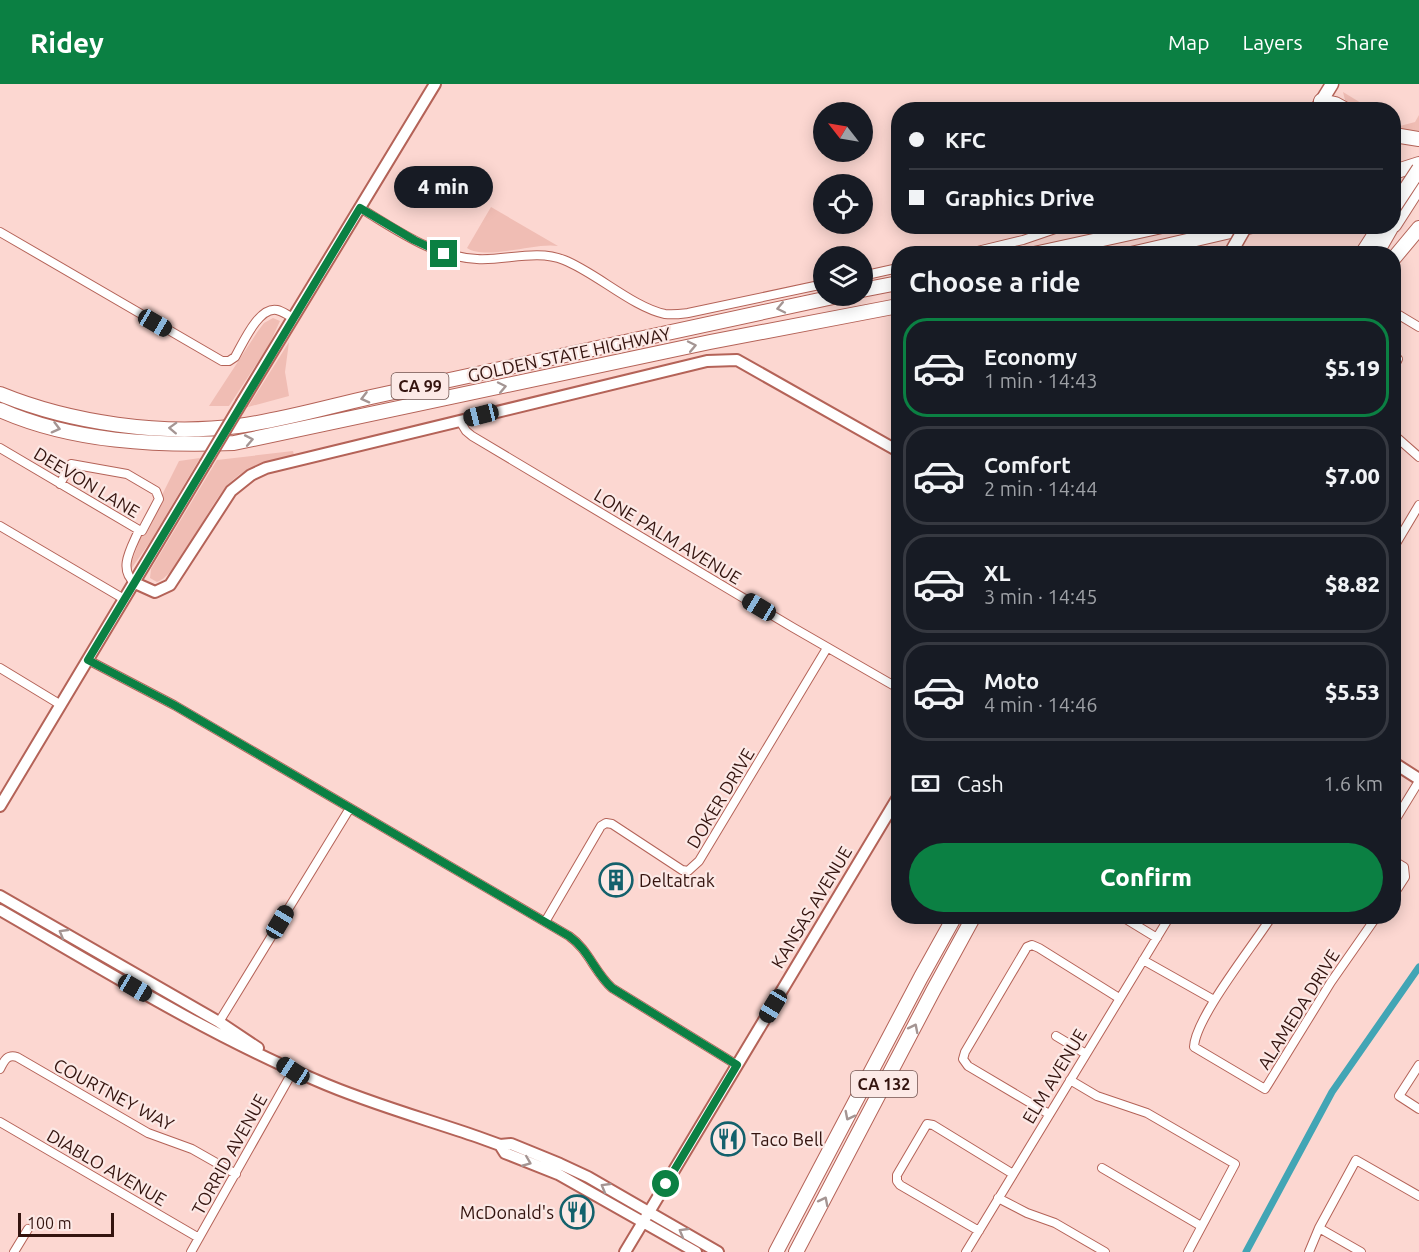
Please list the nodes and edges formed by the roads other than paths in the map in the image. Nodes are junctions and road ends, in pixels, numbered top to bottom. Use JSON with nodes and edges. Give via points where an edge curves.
{"nodes":[{"id":1,"x":435,"y":84,"type":"edge"},
{"id":2,"x":1332,"y":84,"type":"edge"},
{"id":3,"x":1325,"y":102,"type":"edge"},
{"id":4,"x":1401,"y":136,"type":"edge"},
{"id":5,"x":1419,"y":139,"type":"edge"},
{"id":6,"x":1419,"y":164,"type":"edge"},
{"id":7,"x":1419,"y":169,"type":"edge"},
{"id":8,"x":1401,"y":170,"type":"edge"},
{"id":9,"x":1419,"y":181,"type":"edge"},
{"id":10,"x":1419,"y":186,"type":"edge"},
{"id":11,"x":1401,"y":187,"type":"edge"},
{"id":12,"x":1401,"y":196,"type":"edge"},
{"id":13,"x":360,"y":208,"type":"junction"},
{"id":14,"x":1401,"y":214,"type":"edge"},
{"id":15,"x":1419,"y":228,"type":"edge"},
{"id":16,"x":0,"y":232,"type":"edge"},
{"id":17,"x":1041,"y":234,"type":"edge"},
{"id":18,"x":1125,"y":234,"type":"edge"},
{"id":19,"x":1218,"y":234,"type":"edge"},
{"id":20,"x":1179,"y":243,"type":"junction"},
{"id":21,"x":998,"y":246,"type":"edge"},
{"id":22,"x":1071,"y":246,"type":"edge"},
{"id":23,"x":1166,"y":246,"type":"edge"},
{"id":24,"x":1171,"y":246,"type":"edge"},
{"id":25,"x":1401,"y":250,"type":"edge"},
{"id":26,"x":891,"y":270,"type":"edge"},
{"id":27,"x":873,"y":274,"type":"edge"},
{"id":28,"x":891,"y":284,"type":"edge"},
{"id":29,"x":813,"y":286,"type":"edge"},
{"id":30,"x":873,"y":288,"type":"edge"},
{"id":31,"x":813,"y":301,"type":"edge"},
{"id":32,"x":891,"y":309,"type":"edge"},
{"id":33,"x":1401,"y":316,"type":"edge"},
{"id":34,"x":294,"y":318,"type":"junction"},
{"id":35,"x":1419,"y":327,"type":"edge"},
{"id":36,"x":0,"y":394,"type":"edge"},
{"id":37,"x":0,"y":410,"type":"edge"},
{"id":38,"x":460,"y":421,"type":"junction"},
{"id":39,"x":1401,"y":441,"type":"edge"},
{"id":40,"x":891,"y":447,"type":"edge"},
{"id":41,"x":0,"y":448,"type":"edge"},
{"id":42,"x":1419,"y":457,"type":"edge"},
{"id":43,"x":60,"y":484,"type":"junction"},
{"id":44,"x":1419,"y":504,"type":"edge"},
{"id":45,"x":0,"y":526,"type":"edge"},
{"id":46,"x":139,"y":530,"type":"junction"},
{"id":47,"x":1401,"y":535,"type":"edge"},
{"id":48,"x":135,"y":583,"type":"junction"},
{"id":49,"x":124,"y":599,"type":"junction"},
{"id":50,"x":827,"y":648,"type":"junction"},
{"id":51,"x":88,"y":660,"type":"junction"},
{"id":52,"x":0,"y":668,"type":"edge"},
{"id":53,"x":891,"y":684,"type":"edge"},
{"id":54,"x":61,"y":705,"type":"junction"},
{"id":55,"x":1401,"y":768,"type":"edge"},
{"id":56,"x":1419,"y":780,"type":"edge"},
{"id":57,"x":0,"y":807,"type":"edge"},
{"id":58,"x":350,"y":808,"type":"junction"},
{"id":59,"x":891,"y":809,"type":"edge"},
{"id":60,"x":1401,"y":810,"type":"edge"},
{"id":61,"x":1401,"y":865,"type":"edge"},
{"id":62,"x":1401,"y":883,"type":"edge"},
{"id":63,"x":0,"y":896,"type":"edge"},
{"id":64,"x":0,"y":910,"type":"edge"},
{"id":65,"x":545,"y":922,"type":"junction"},
{"id":66,"x":951,"y":924,"type":"edge"},
{"id":67,"x":970,"y":924,"type":"edge"},
{"id":68,"x":1134,"y":924,"type":"edge"},
{"id":69,"x":1165,"y":924,"type":"edge"},
{"id":70,"x":1266,"y":924,"type":"edge"},
{"id":71,"x":1371,"y":924,"type":"edge"},
{"id":72,"x":1157,"y":938,"type":"junction"},
{"id":73,"x":65,"y":947,"type":"junction"},
{"id":74,"x":1143,"y":960,"type":"junction"},
{"id":75,"x":121,"y":966,"type":"junction"},
{"id":76,"x":150,"y":996,"type":"junction"},
{"id":77,"x":1119,"y":998,"type":"junction"},
{"id":78,"x":1214,"y":1000,"type":"junction"},
{"id":79,"x":219,"y":1022,"type":"junction"},
{"id":80,"x":1056,"y":1036,"type":"dead end"},
{"id":81,"x":1086,"y":1054,"type":"junction"},
{"id":82,"x":737,"y":1065,"type":"junction"},
{"id":83,"x":1419,"y":1065,"type":"edge"},
{"id":84,"x":0,"y":1068,"type":"edge"},
{"id":85,"x":293,"y":1071,"type":"junction"},
{"id":86,"x":1070,"y":1080,"type":"junction"},
{"id":87,"x":1419,"y":1109,"type":"edge"},
{"id":88,"x":1049,"y":1114,"type":"junction"},
{"id":89,"x":0,"y":1122,"type":"edge"},
{"id":90,"x":1102,"y":1168,"type":"dead end"},
{"id":91,"x":236,"y":1174,"type":"junction"},
{"id":92,"x":1013,"y":1174,"type":"junction"},
{"id":93,"x":1419,"y":1196,"type":"edge"},
{"id":94,"x":998,"y":1198,"type":"junction"},
{"id":95,"x":646,"y":1217,"type":"junction"},
{"id":96,"x":1201,"y":1226,"type":"junction"},
{"id":97,"x":28,"y":1228,"type":"dead end"},
{"id":98,"x":1319,"y":1228,"type":"junction"},
{"id":99,"x":979,"y":1231,"type":"junction"},
{"id":100,"x":199,"y":1238,"type":"junction"},
{"id":101,"x":14,"y":1252,"type":"edge"},
{"id":102,"x":191,"y":1252,"type":"edge"},
{"id":103,"x":625,"y":1252,"type":"edge"},
{"id":104,"x":696,"y":1252,"type":"edge"},
{"id":105,"x":718,"y":1252,"type":"edge"},
{"id":106,"x":776,"y":1252,"type":"edge"},
{"id":107,"x":796,"y":1252,"type":"edge"},
{"id":108,"x":966,"y":1252,"type":"edge"},
{"id":109,"x":1106,"y":1252,"type":"edge"},
{"id":110,"x":1188,"y":1252,"type":"edge"},
{"id":111,"x":1309,"y":1252,"type":"edge"},
{"id":112,"x":1361,"y":1252,"type":"edge"}],
"edges":[{"from":1,"to":13,"type":"main road"},
{"from":2,"to":3,"type":"main road"},
{"from":4,"to":5,"type":"highway"},
{"from":6,"to":8,"type":"highway"},
{"from":7,"to":12,"type":"highway","bridge":true},
{"from":9,"to":11,"type":"highway"},
{"from":10,"to":14,"type":"highway"},
{"from":13,"to":29,"type":"street","via":[[444,254],[475,260],[559,258],[665,314],[688,313]]},
{"from":13,"to":34,"type":"main road"},
{"from":15,"to":25,"type":"highway"},
{"from":16,"to":34,"type":"street","via":[[222,361],[234,357],[267,310],[276,309]]},
{"from":17,"to":21,"type":"street"},
{"from":18,"to":22,"type":"highway"},
{"from":19,"to":20,"type":"highway"},
{"from":20,"to":23,"type":"highway"},
{"from":20,"to":24,"type":"highway"},
{"from":26,"to":27,"type":"street"},
{"from":28,"to":30,"type":"highway"},
{"from":31,"to":36,"type":"highway","name":"GOLDEN STATE HIGHWAY","number":"CA 99","one_way":true,"via":[[238,426],[196,429],[101,422]]},
{"from":37,"to":32,"type":"highway","name":"GOLDEN STATE HIGHWAY","number":"CA 99","one_way":true,"via":[[64,430],[125,441],[191,445],[234,442],[710,342]]},
{"from":33,"to":35,"type":"street"},
{"from":34,"to":48,"type":"main road","bridge":true},
{"from":38,"to":40,"type":"main road","via":[[707,362],[737,360]]},
{"from":38,"to":48,"type":"main road","via":[[259,471],[225,498],[170,585],[155,592]]},
{"from":38,"to":50,"type":"street","name":"LONE PALM AVENUE","via":[[472,436]]},
{"from":39,"to":42,"type":"street"},
{"from":41,"to":43,"type":"street","name":"DEEVON LANE"},
{"from":43,"to":46,"type":"street","name":"DEEVON LANE"},
{"from":43,"to":46,"type":"street","via":[[71,464],[127,474],[147,484],[159,499],[142,531]]},
{"from":44,"to":47,"type":"street"},
{"from":45,"to":49,"type":"street"},
{"from":46,"to":48,"type":"street","name":"DEEVON LANE","via":[[126,565],[128,576]]},
{"from":48,"to":49,"type":"main road"},
{"from":49,"to":51,"type":"main road"},
{"from":50,"to":53,"type":"street","name":"LONE PALM AVENUE"},
{"from":50,"to":65,"type":"street","name":"DOKER DRIVE","via":[[693,868],[682,870],[606,823]]},
{"from":51,"to":54,"type":"main road"},
{"from":51,"to":58,"type":"street","via":[[174,705]]},
{"from":52,"to":54,"type":"street"},
{"from":54,"to":57,"type":"main road"},
{"from":55,"to":56,"type":"main road"},
{"from":56,"to":60,"type":"street"},
{"from":58,"to":65,"type":"street"},
{"from":58,"to":79,"type":"street"},
{"from":59,"to":82,"type":"main road","name":"KANSAS AVENUE"},
{"from":61,"to":62,"type":"street","via":[[1405,877]]},
{"from":75,"to":63,"type":"main road","one_way":true},
{"from":64,"to":73,"type":"main road"},
{"from":65,"to":82,"type":"street","via":[[581,946],[612,988]]},
{"from":66,"to":106,"type":"highway","number":"CA 132","one_way":true},
{"from":107,"to":67,"type":"highway","number":"CA 132","one_way":true},
{"from":68,"to":72,"type":"street"},
{"from":69,"to":72,"type":"street","name":"ELM AVENUE"},
{"from":70,"to":78,"type":"street"},
{"from":71,"to":78,"type":"street","name":"ALAMEDA DRIVE","via":[[1265,1089],[1194,1047]]},
{"from":72,"to":74,"type":"street","name":"ELM AVENUE"},
{"from":73,"to":75,"type":"main road","via":[[83,950],[114,968]]},
{"from":73,"to":76,"type":"main road"},
{"from":74,"to":77,"type":"street","name":"ELM AVENUE"},
{"from":74,"to":78,"type":"street"},
{"from":75,"to":79,"type":"main road"},
{"from":76,"to":79,"type":"main road","via":[[167,1000],[210,1025]]},
{"from":76,"to":85,"type":"main road"},
{"from":77,"to":81,"type":"street","name":"ELM AVENUE"},
{"from":77,"to":88,"type":"street","via":[[1039,948],[1027,947],[963,1059],[968,1066]]},
{"from":79,"to":85,"type":"main road"},
{"from":80,"to":81,"type":"street"},
{"from":81,"to":86,"type":"street","name":"ELM AVENUE"},
{"from":82,"to":95,"type":"main road","name":"KANSAS AVENUE"},
{"from":83,"to":87,"type":"street","via":[[1399,1096]]},
{"from":84,"to":91,"type":"street","name":"COURTNEY WAY","via":[[10,1056],[17,1057],[148,1133],[192,1149]]},
{"from":85,"to":91,"type":"street","name":"TORRID AVENUE"},
{"from":85,"to":95,"type":"main road","via":[[560,1164],[588,1177]]},
{"from":86,"to":88,"type":"street","name":"ELM AVENUE"},
{"from":86,"to":96,"type":"street","via":[[1097,1096],[1147,1113],[1235,1164]]},
{"from":88,"to":92,"type":"street","name":"ELM AVENUE"},
{"from":89,"to":100,"type":"street","name":"DIABLO AVENUE"},
{"from":90,"to":96,"type":"street"},
{"from":91,"to":100,"type":"street","name":"TORRID AVENUE"},
{"from":92,"to":94,"type":"street","name":"ELM AVENUE"},
{"from":92,"to":99,"type":"street","via":[[927,1124],[897,1181]]},
{"from":93,"to":98,"type":"street","via":[[1356,1160]]},
{"from":94,"to":99,"type":"street","name":"ELM AVENUE"},
{"from":94,"to":109,"type":"street"},
{"from":95,"to":103,"type":"main road","name":"KANSAS AVENUE"},
{"from":95,"to":104,"type":"main road"},
{"from":105,"to":95,"type":"main road","one_way":true},
{"from":96,"to":110,"type":"street"},
{"from":97,"to":101,"type":"street"},
{"from":98,"to":111,"type":"street"},
{"from":98,"to":112,"type":"street"},
{"from":99,"to":108,"type":"street","name":"ELM AVENUE"},
{"from":100,"to":102,"type":"street","name":"TORRID AVENUE"}]}
